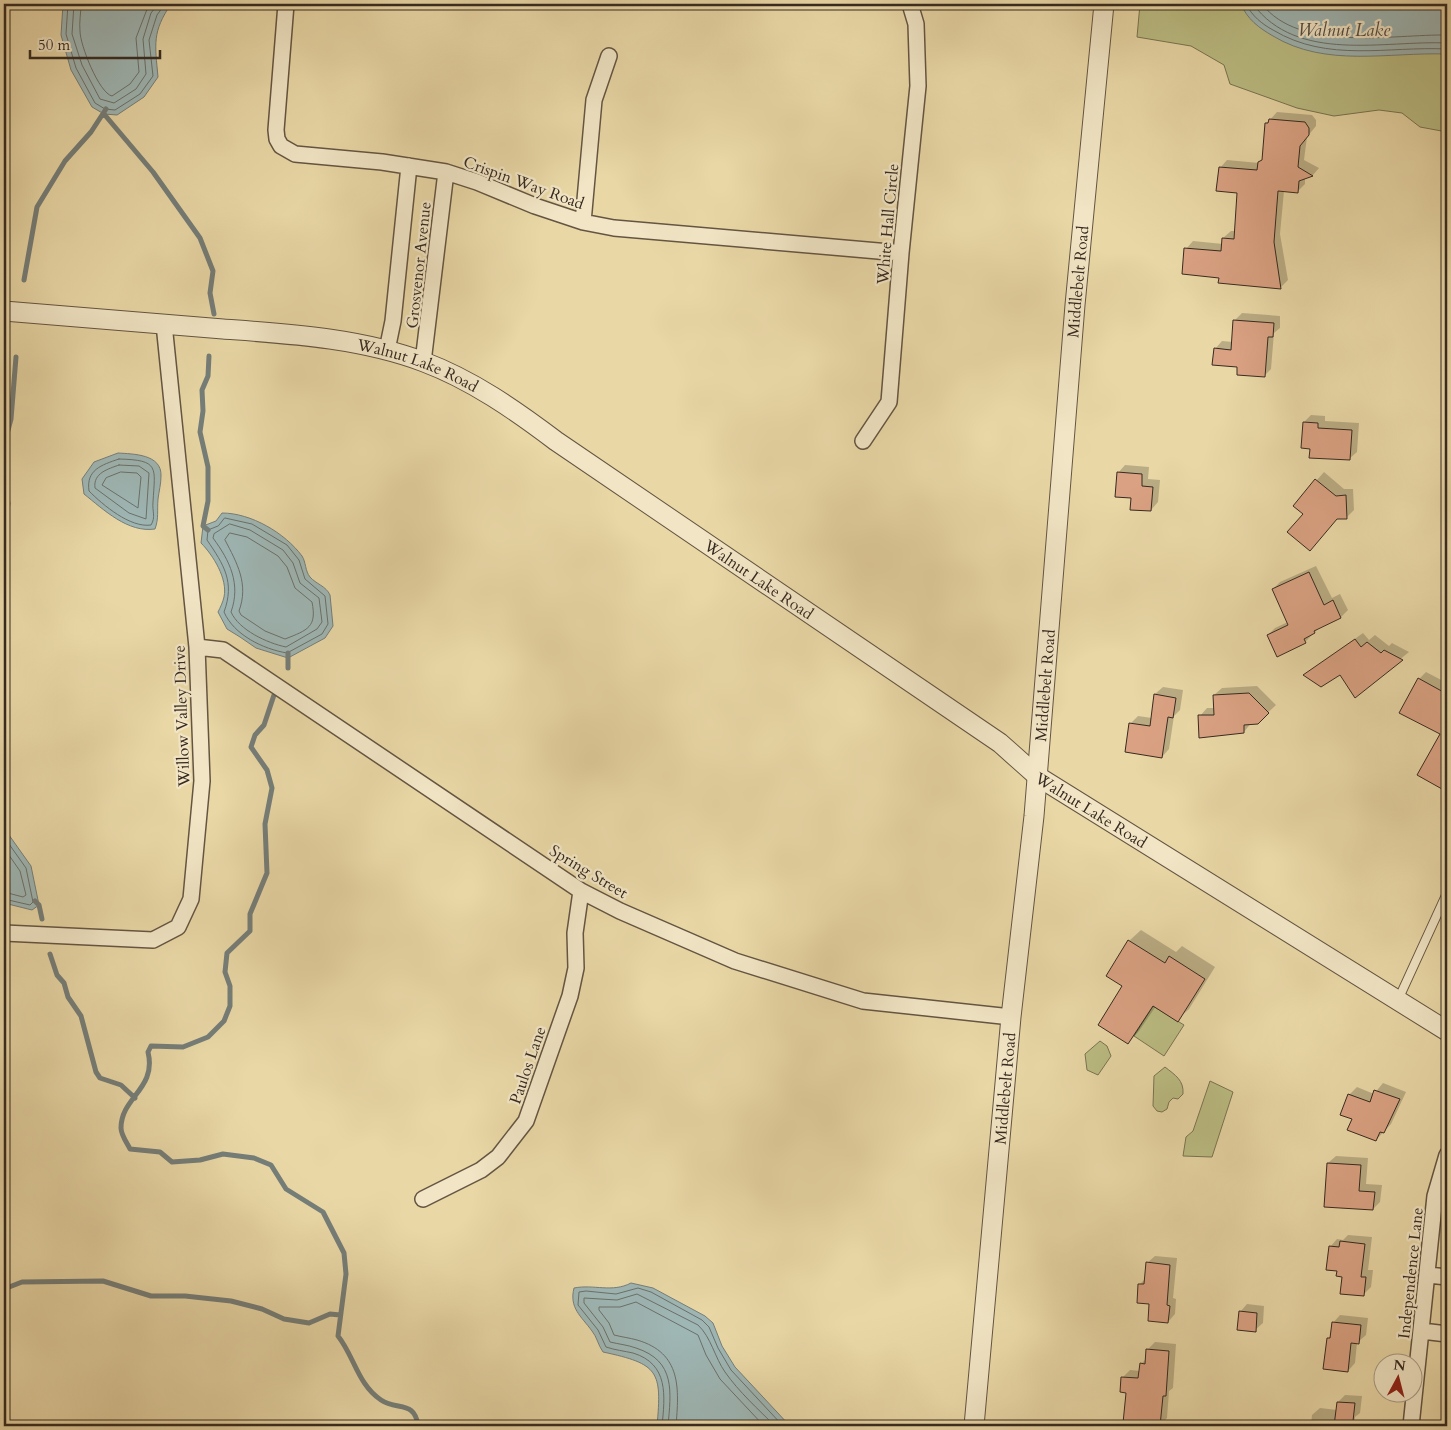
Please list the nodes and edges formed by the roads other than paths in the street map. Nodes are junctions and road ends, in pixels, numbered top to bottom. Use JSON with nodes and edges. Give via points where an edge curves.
{"nodes":[{"id":1,"x":286,"y":4,"type":"edge"},
{"id":2,"x":910,"y":4,"type":"edge"},
{"id":3,"x":1104,"y":4,"type":"edge"},
{"id":4,"x":609,"y":56,"type":"dead end"},
{"id":5,"x":409,"y":166,"type":"junction"},
{"id":6,"x":446,"y":172,"type":"junction"},
{"id":7,"x":583,"y":222,"type":"junction"},
{"id":8,"x":901,"y":253,"type":"junction"},
{"id":9,"x":4,"y":311,"type":"edge"},
{"id":10,"x":164,"y":324,"type":"junction"},
{"id":11,"x":388,"y":350,"type":"junction"},
{"id":12,"x":423,"y":362,"type":"junction"},
{"id":13,"x":863,"y":441,"type":"dead end"},
{"id":14,"x":196,"y":647,"type":"junction"},
{"id":15,"x":1038,"y":776,"type":"junction"},
{"id":16,"x":582,"y":891,"type":"junction"},
{"id":17,"x":1447,"y":893,"type":"edge"},
{"id":18,"x":4,"y":933,"type":"edge"},
{"id":19,"x":1398,"y":1000,"type":"junction"},
{"id":20,"x":1011,"y":1017,"type":"junction"},
{"id":21,"x":1447,"y":1031,"type":"edge"},
{"id":22,"x":1447,"y":1155,"type":"edge"},
{"id":23,"x":423,"y":1199,"type":"dead end"},
{"id":24,"x":1428,"y":1275,"type":"junction"},
{"id":25,"x":1447,"y":1277,"type":"edge"},
{"id":26,"x":1422,"y":1331,"type":"junction"},
{"id":27,"x":1447,"y":1334,"type":"edge"},
{"id":28,"x":974,"y":1426,"type":"edge"},
{"id":29,"x":1411,"y":1426,"type":"edge"}],
"edges":[{"from":1,"to":5,"type":"street","name":"Crispin Way Road","via":[[276,130],[282,146],[295,154]]},
{"from":2,"to":8,"type":"street","name":"White Hall Circle","via":[[916,24],[918,86]]},
{"from":3,"to":15,"type":"street","name":"Middlebelt Road","via":[[1054,549]]},
{"from":4,"to":7,"type":"street","via":[[594,100]]},
{"from":5,"to":6,"type":"street","name":"Crispin Way Road"},
{"from":5,"to":11,"type":"street","name":"Grosvenor Avenue"},
{"from":6,"to":7,"type":"street","name":"Crispin Way Road"},
{"from":6,"to":12,"type":"street","name":"Grosvenor Avenue"},
{"from":7,"to":8,"type":"street","name":"Crispin Way Road","via":[[614,228]]},
{"from":8,"to":13,"type":"street","name":"White Hall Circle","via":[[889,402]]},
{"from":9,"to":10,"type":"street","name":"Walnut Lake Road"},
{"from":10,"to":11,"type":"street","name":"Walnut Lake Road","via":[[338,340]]},
{"from":10,"to":14,"type":"street","name":"Willow Valley Drive"},
{"from":11,"to":12,"type":"street","name":"Walnut Lake Road"},
{"from":12,"to":15,"type":"street","name":"Walnut Lake Road","via":[[477,387],[528,419],[1000,743]]},
{"from":14,"to":16,"type":"street","name":"Spring Street","via":[[223,650]]},
{"from":14,"to":18,"type":"street","name":"Willow Valley Drive","via":[[202,781],[191,899],[178,927],[154,940]]},
{"from":15,"to":19,"type":"street","name":"Walnut Lake Road"},
{"from":15,"to":20,"type":"street","name":"Middlebelt Road"},
{"from":16,"to":20,"type":"street","name":"Spring Street","via":[[736,961],[863,1001]]},
{"from":16,"to":23,"type":"street","name":"Paulos Lane","via":[[575,933],[576,968],[570,996],[526,1121],[498,1157]]},
{"from":17,"to":19,"type":"lane"},
{"from":19,"to":21,"type":"street","name":"Walnut Lake Road"},
{"from":20,"to":28,"type":"street","name":"Middlebelt Road"},
{"from":22,"to":24,"type":"street","name":"Independence Lane","via":[[1435,1196]]},
{"from":24,"to":25,"type":"street"},
{"from":24,"to":26,"type":"street","name":"Independence Lane"},
{"from":26,"to":27,"type":"street"},
{"from":26,"to":29,"type":"street","name":"Independence Lane"}]}
